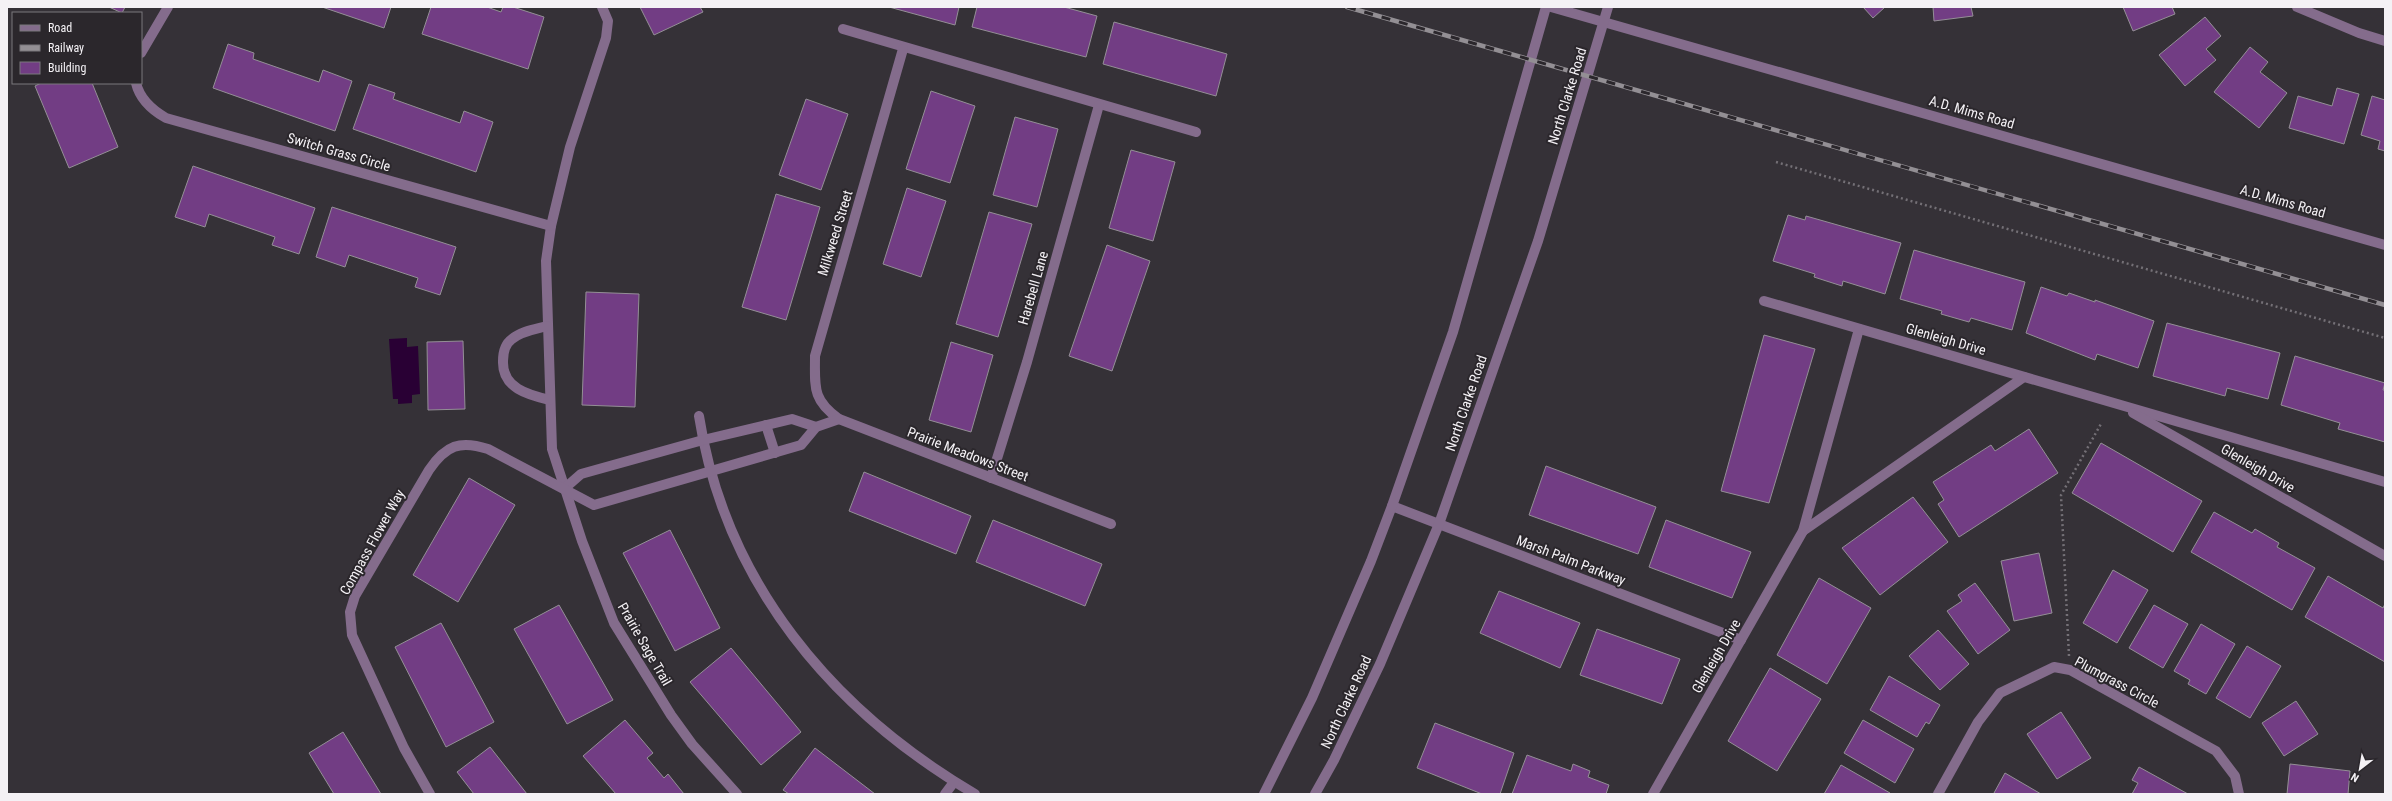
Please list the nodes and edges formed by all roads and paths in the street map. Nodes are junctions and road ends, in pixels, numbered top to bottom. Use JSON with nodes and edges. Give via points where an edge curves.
{"nodes":[{"id":1,"x":168,"y":7,"type":"edge"},
{"id":2,"x":602,"y":7,"type":"edge"},
{"id":3,"x":1546,"y":7,"type":"edge"},
{"id":4,"x":1551,"y":7,"type":"edge"},
{"id":5,"x":1608,"y":7,"type":"edge"},
{"id":6,"x":2297,"y":7,"type":"edge"},
{"id":7,"x":1604,"y":22,"type":"junction"},
{"id":8,"x":843,"y":29,"type":"dead end"},
{"id":9,"x":2385,"y":41,"type":"edge"},
{"id":10,"x":904,"y":49,"type":"junction"},
{"id":11,"x":142,"y":51,"type":"edge"},
{"id":12,"x":136,"y":84,"type":"edge"},
{"id":13,"x":1099,"y":105,"type":"junction"},
{"id":14,"x":1196,"y":132,"type":"dead end"},
{"id":15,"x":1776,"y":162,"type":"dead end"},
{"id":16,"x":551,"y":226,"type":"junction"},
{"id":17,"x":2385,"y":245,"type":"edge"},
{"id":18,"x":1764,"y":301,"type":"dead end"},
{"id":19,"x":547,"y":326,"type":"junction"},
{"id":20,"x":1859,"y":329,"type":"junction"},
{"id":21,"x":2385,"y":338,"type":"edge"},
{"id":22,"x":2024,"y":377,"type":"junction"},
{"id":23,"x":550,"y":400,"type":"junction"},
{"id":24,"x":2117,"y":404,"type":"junction"},
{"id":25,"x":699,"y":416,"type":"dead end"},
{"id":26,"x":839,"y":419,"type":"junction"},
{"id":27,"x":2102,"y":422,"type":"dead end"},
{"id":28,"x":766,"y":425,"type":"junction"},
{"id":29,"x":816,"y":427,"type":"junction"},
{"id":30,"x":703,"y":440,"type":"junction"},
{"id":31,"x":775,"y":453,"type":"junction"},
{"id":32,"x":711,"y":470,"type":"junction"},
{"id":33,"x":991,"y":478,"type":"junction"},
{"id":34,"x":2385,"y":482,"type":"edge"},
{"id":35,"x":565,"y":488,"type":"junction"},
{"id":36,"x":1392,"y":506,"type":"junction"},
{"id":37,"x":1111,"y":524,"type":"dead end"},
{"id":38,"x":1438,"y":524,"type":"junction"},
{"id":39,"x":1803,"y":531,"type":"junction"},
{"id":40,"x":2385,"y":556,"type":"edge"},
{"id":41,"x":1741,"y":640,"type":"junction"},
{"id":42,"x":2070,"y":670,"type":"junction"},
{"id":43,"x":954,"y":782,"type":"junction"},
{"id":44,"x":430,"y":794,"type":"edge"},
{"id":45,"x":737,"y":794,"type":"edge"},
{"id":46,"x":945,"y":794,"type":"edge"},
{"id":47,"x":975,"y":794,"type":"edge"},
{"id":48,"x":1264,"y":794,"type":"edge"},
{"id":49,"x":1315,"y":794,"type":"edge"},
{"id":50,"x":1653,"y":794,"type":"edge"},
{"id":51,"x":1938,"y":794,"type":"edge"},
{"id":52,"x":2240,"y":794,"type":"edge"}],
"edges":[{"from":1,"to":11,"type":"street"},
{"from":2,"to":16,"type":"street","via":[[608,21],[606,38],[570,147]]},
{"from":3,"to":36,"type":"street","via":[[1453,332]]},
{"from":4,"to":7,"type":"street","name":"A.D. Mims Road"},
{"from":5,"to":7,"type":"street","name":"North Clarke Road"},
{"from":6,"to":9,"type":"street"},
{"from":7,"to":17,"type":"street","name":"A.D. Mims Road"},
{"from":7,"to":38,"type":"street","name":"North Clarke Road","via":[[1538,241]]},
{"from":8,"to":10,"type":"street"},
{"from":10,"to":13,"type":"street"},
{"from":10,"to":26,"type":"street","name":"Milkweed Street","via":[[815,356],[815,390],[819,402]]},
{"from":12,"to":16,"type":"street","name":"Switch Grass Circle","via":[[138,91],[151,109],[166,118]]},
{"from":13,"to":14,"type":"street"},
{"from":13,"to":33,"type":"street","name":"Harebell Lane","via":[[1027,362]]},
{"from":15,"to":21,"type":"path"},
{"from":16,"to":19,"type":"street","via":[[546,262]]},
{"from":18,"to":20,"type":"street","name":"Glenleigh Drive"},
{"from":19,"to":23,"type":"street"},
{"from":19,"to":23,"type":"street","via":[[512,339],[503,352],[503,366],[506,379],[512,385],[531,396]]},
{"from":20,"to":22,"type":"street","name":"Glenleigh Drive"},
{"from":20,"to":39,"type":"street","name":"Glenleigh Drive"},
{"from":22,"to":24,"type":"street","name":"Glenleigh Drive"},
{"from":22,"to":39,"type":"street","name":"Glenleigh Drive"},
{"from":23,"to":35,"type":"street","via":[[552,450]]},
{"from":24,"to":34,"type":"street","name":"Glenleigh Drive"},
{"from":24,"to":40,"type":"street","name":"Glenleigh Drive"},
{"from":25,"to":30,"type":"street"},
{"from":26,"to":29,"type":"street"},
{"from":26,"to":33,"type":"street","name":"Prairie Meadows Street"},
{"from":27,"to":42,"type":"path","via":[[2061,495]]},
{"from":28,"to":29,"type":"street","via":[[792,419]]},
{"from":28,"to":30,"type":"street"},
{"from":28,"to":31,"type":"street"},
{"from":29,"to":31,"type":"street","via":[[801,445]]},
{"from":30,"to":32,"type":"street"},
{"from":30,"to":35,"type":"street","via":[[581,474]]},
{"from":31,"to":32,"type":"street"},
{"from":32,"to":35,"type":"street","name":"Compass Flower Way","via":[[594,505]]},
{"from":32,"to":43,"type":"street","via":[[738,544],[766,594],[806,652],[846,698],[868,718],[910,753]]},
{"from":33,"to":37,"type":"street","name":"Prairie Meadows Street"},
{"from":35,"to":44,"type":"street","name":"Compass Flower Way","via":[[488,449],[472,444],[461,444],[451,448],[435,461],[355,596],[350,612],[352,635],[404,748]]},
{"from":35,"to":45,"type":"street","name":"Prairie Sage Trail","via":[[602,593],[631,652],[692,744]]},
{"from":36,"to":38,"type":"street","name":"Marsh Palm Parkway"},
{"from":36,"to":48,"type":"street","via":[[1312,698]]},
{"from":38,"to":41,"type":"street","name":"Marsh Palm Parkway"},
{"from":38,"to":49,"type":"street","name":"North Clarke Road","via":[[1380,664]]},
{"from":39,"to":41,"type":"street","name":"Glenleigh Drive"},
{"from":41,"to":50,"type":"street","name":"Glenleigh Drive"},
{"from":42,"to":51,"type":"street","name":"Plumgrass Circle","via":[[2054,667],[2000,693],[1978,722]]},
{"from":42,"to":52,"type":"street","name":"Plumgrass Circle","via":[[2216,751],[2235,776]]},
{"from":43,"to":46,"type":"street"},
{"from":43,"to":47,"type":"street"}]}
